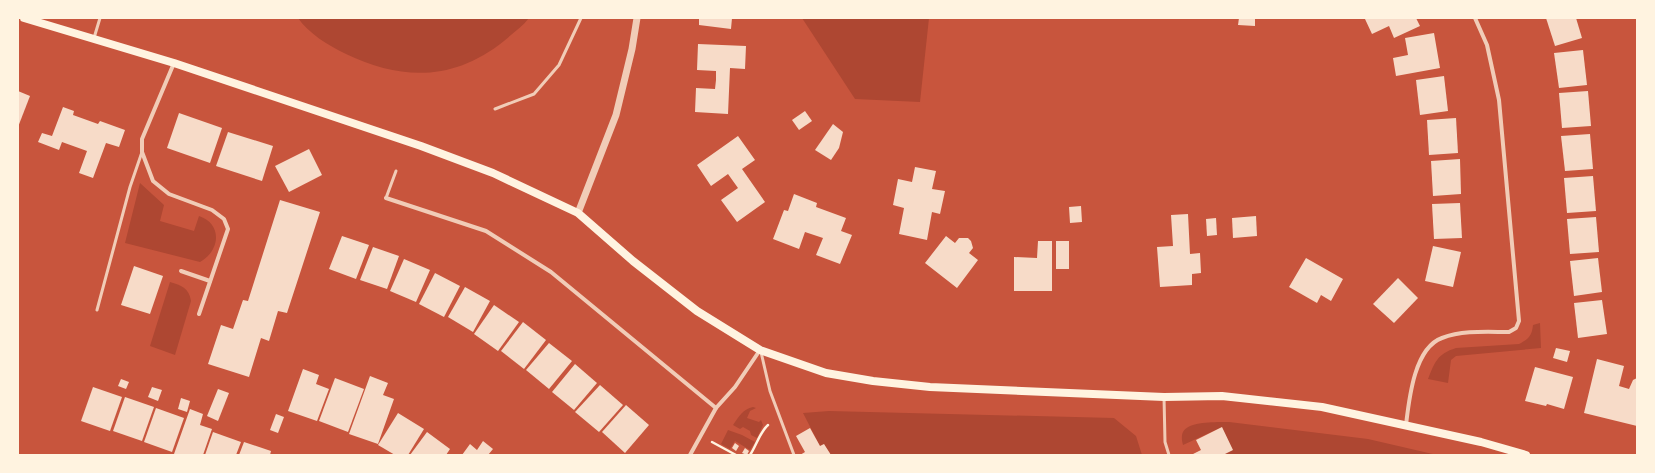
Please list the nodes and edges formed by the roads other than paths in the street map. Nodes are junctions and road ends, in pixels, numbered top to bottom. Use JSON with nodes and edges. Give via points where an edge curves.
{"nodes":[{"id":1,"x":24,"y":18,"type":"edge"},
{"id":2,"x":100,"y":18,"type":"edge"},
{"id":3,"x":581,"y":18,"type":"edge"},
{"id":4,"x":637,"y":18,"type":"edge"},
{"id":5,"x":1475,"y":18,"type":"edge"},
{"id":6,"x":93,"y":40,"type":"junction"},
{"id":7,"x":174,"y":63,"type":"junction"},
{"id":8,"x":495,"y":109,"type":"dead end"},
{"id":9,"x":142,"y":152,"type":"junction"},
{"id":10,"x":396,"y":171,"type":"dead end"},
{"id":11,"x":386,"y":198,"type":"joint"},
{"id":12,"x":578,"y":213,"type":"junction"},
{"id":13,"x":181,"y":271,"type":"dead end"},
{"id":14,"x":210,"y":281,"type":"junction"},
{"id":15,"x":97,"y":310,"type":"dead end"},
{"id":16,"x":199,"y":314,"type":"dead end"},
{"id":17,"x":760,"y":350,"type":"junction"},
{"id":18,"x":1164,"y":397,"type":"junction"},
{"id":19,"x":716,"y":408,"type":"junction"},
{"id":20,"x":1406,"y":425,"type":"junction"},
{"id":21,"x":690,"y":455,"type":"edge"},
{"id":22,"x":794,"y":455,"type":"edge"},
{"id":23,"x":1169,"y":455,"type":"edge"},
{"id":24,"x":1526,"y":455,"type":"edge"}],
"edges":[{"from":1,"to":6,"type":"main road"},
{"from":2,"to":6,"type":"lane"},
{"from":3,"to":8,"type":"lane","via":[[559,65],[534,94]]},
{"from":4,"to":12,"type":"street","via":[[616,115]]},
{"from":5,"to":20,"type":"street","via":[[1487,45],[1499,100],[1519,320],[1516,328],[1509,332],[1459,334],[1440,338],[1429,347],[1421,359],[1411,386]]},
{"from":6,"to":7,"type":"main road"},
{"from":7,"to":9,"type":"street","via":[[142,139]]},
{"from":7,"to":12,"type":"main road","via":[[494,173]]},
{"from":9,"to":14,"type":"street","via":[[153,181],[169,194],[212,210],[224,219],[228,228]]},
{"from":9,"to":15,"type":"lane"},
{"from":10,"to":11,"type":"lane"},
{"from":11,"to":19,"type":"street","via":[[486,231],[551,272]]},
{"from":12,"to":17,"type":"main road","via":[[633,262],[696,311]]},
{"from":13,"to":14,"type":"street"},
{"from":14,"to":16,"type":"street"},
{"from":17,"to":18,"type":"main road","via":[[826,373],[874,381],[930,387]]},
{"from":17,"to":19,"type":"street"},
{"from":17,"to":22,"type":"lane","via":[[770,391]]},
{"from":18,"to":20,"type":"main road","via":[[1222,396],[1322,408]]},
{"from":18,"to":23,"type":"lane","via":[[1165,442]]},
{"from":19,"to":21,"type":"street"},
{"from":20,"to":24,"type":"main road"}]}
